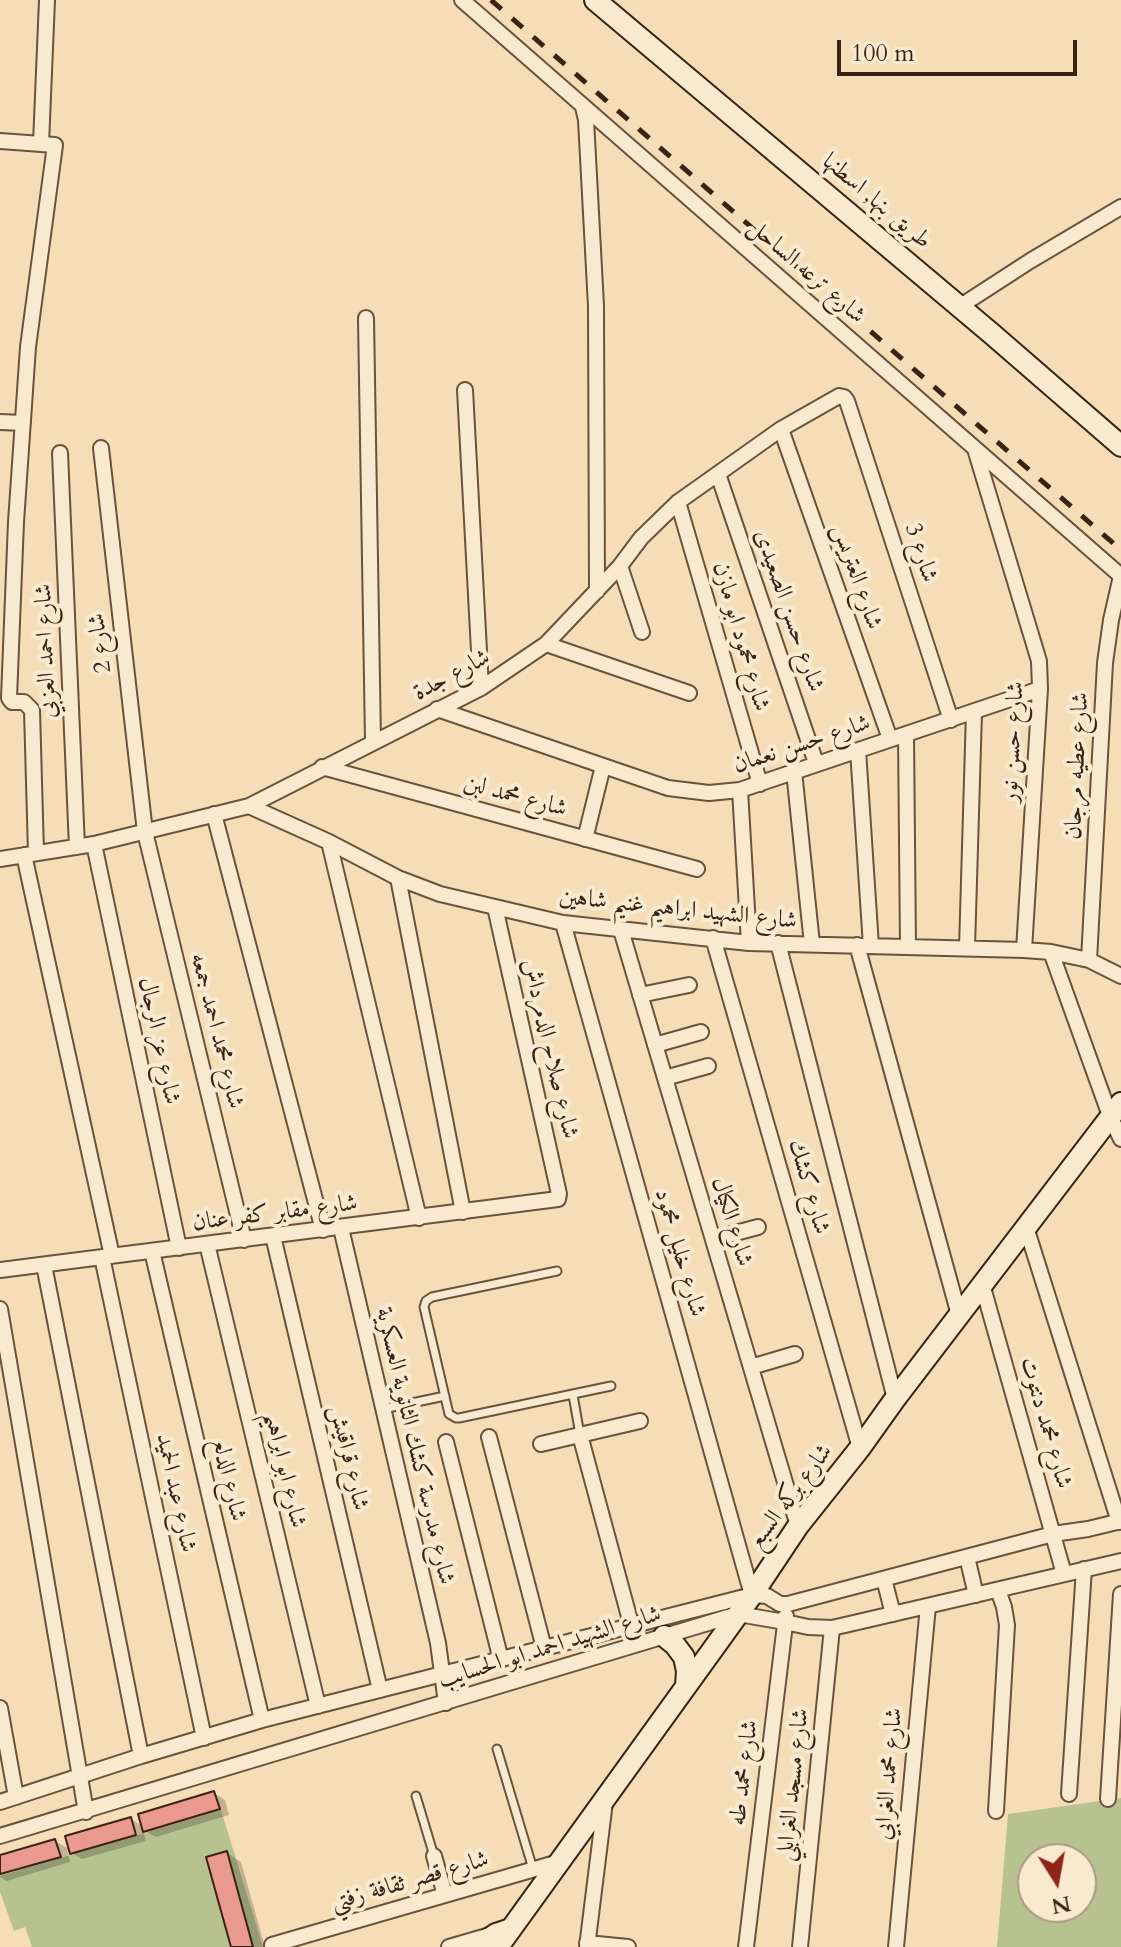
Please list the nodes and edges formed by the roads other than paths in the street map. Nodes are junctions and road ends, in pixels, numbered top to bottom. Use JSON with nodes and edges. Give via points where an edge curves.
{"nodes":[{"id":1,"x":47,"y":0,"type":"edge"},
{"id":2,"x":462,"y":0,"type":"edge"},
{"id":3,"x":595,"y":0,"type":"edge"},
{"id":4,"x":582,"y":106,"type":"junction"},
{"id":5,"x":0,"y":141,"type":"edge"},
{"id":6,"x":48,"y":144,"type":"junction"},
{"id":7,"x":1121,"y":207,"type":"edge"},
{"id":8,"x":959,"y":307,"type":"junction"},
{"id":9,"x":366,"y":318,"type":"dead end"},
{"id":10,"x":465,"y":390,"type":"dead end"},
{"id":11,"x":847,"y":401,"type":"joint"},
{"id":12,"x":0,"y":422,"type":"edge"},
{"id":13,"x":23,"y":423,"type":"junction"},
{"id":14,"x":781,"y":429,"type":"junction"},
{"id":15,"x":1121,"y":446,"type":"edge"},
{"id":16,"x":101,"y":448,"type":"dead end"},
{"id":17,"x":975,"y":449,"type":"junction"},
{"id":18,"x":60,"y":453,"type":"dead end"},
{"id":19,"x":718,"y":474,"type":"junction"},
{"id":20,"x":678,"y":502,"type":"junction"},
{"id":21,"x":620,"y":566,"type":"junction"},
{"id":22,"x":1121,"y":576,"type":"edge"},
{"id":23,"x":597,"y":591,"type":"junction"},
{"id":24,"x":642,"y":632,"type":"dead end"},
{"id":25,"x":546,"y":644,"type":"junction"},
{"id":26,"x":481,"y":688,"type":"junction"},
{"id":27,"x":1040,"y":689,"type":"junction"},
{"id":28,"x":689,"y":693,"type":"dead end"},
{"id":29,"x":437,"y":709,"type":"junction"},
{"id":30,"x":974,"y":712,"type":"junction"},
{"id":31,"x":951,"y":720,"type":"junction"},
{"id":32,"x":906,"y":734,"type":"junction"},
{"id":33,"x":890,"y":739,"type":"junction"},
{"id":34,"x":373,"y":741,"type":"junction"},
{"id":35,"x":858,"y":750,"type":"junction"},
{"id":36,"x":816,"y":763,"type":"junction"},
{"id":37,"x":603,"y":766,"type":"junction"},
{"id":38,"x":322,"y":767,"type":"junction"},
{"id":39,"x":794,"y":771,"type":"junction"},
{"id":40,"x":760,"y":784,"type":"junction"},
{"id":41,"x":740,"y":790,"type":"junction"},
{"id":42,"x":249,"y":806,"type":"junction"},
{"id":43,"x":214,"y":814,"type":"junction"},
{"id":44,"x":145,"y":832,"type":"junction"},
{"id":45,"x":585,"y":839,"type":"junction"},
{"id":46,"x":329,"y":842,"type":"junction"},
{"id":47,"x":94,"y":844,"type":"junction"},
{"id":48,"x":77,"y":847,"type":"junction"},
{"id":49,"x":30,"y":854,"type":"junction"},
{"id":50,"x":0,"y":859,"type":"edge"},
{"id":51,"x":697,"y":869,"type":"dead end"},
{"id":52,"x":398,"y":878,"type":"junction"},
{"id":53,"x":495,"y":907,"type":"junction"},
{"id":54,"x":563,"y":923,"type":"junction"},
{"id":55,"x":621,"y":930,"type":"junction"},
{"id":56,"x":713,"y":938,"type":"junction"},
{"id":57,"x":749,"y":943,"type":"junction"},
{"id":58,"x":778,"y":943,"type":"junction"},
{"id":59,"x":812,"y":944,"type":"junction"},
{"id":60,"x":864,"y":946,"type":"junction"},
{"id":61,"x":908,"y":947,"type":"junction"},
{"id":62,"x":967,"y":948,"type":"junction"},
{"id":63,"x":1024,"y":950,"type":"junction"},
{"id":64,"x":1051,"y":952,"type":"junction"},
{"id":65,"x":1089,"y":960,"type":"junction"},
{"id":66,"x":1121,"y":976,"type":"edge"},
{"id":67,"x":689,"y":985,"type":"dead end"},
{"id":68,"x":640,"y":995,"type":"junction"},
{"id":69,"x":701,"y":1032,"type":"dead end"},
{"id":70,"x":655,"y":1045,"type":"junction"},
{"id":71,"x":708,"y":1066,"type":"dead end"},
{"id":72,"x":665,"y":1078,"type":"junction"},
{"id":73,"x":1116,"y":1110,"type":"edge"},
{"id":74,"x":1121,"y":1139,"type":"edge"},
{"id":75,"x":556,"y":1200,"type":"joint"},
{"id":76,"x":463,"y":1212,"type":"junction"},
{"id":77,"x":419,"y":1218,"type":"junction"},
{"id":78,"x":758,"y":1227,"type":"dead end"},
{"id":79,"x":1026,"y":1227,"type":"junction"},
{"id":80,"x":341,"y":1228,"type":"junction"},
{"id":81,"x":323,"y":1230,"type":"junction"},
{"id":82,"x":273,"y":1236,"type":"junction"},
{"id":83,"x":713,"y":1239,"type":"junction"},
{"id":84,"x":244,"y":1240,"type":"junction"},
{"id":85,"x":207,"y":1244,"type":"junction"},
{"id":86,"x":179,"y":1248,"type":"junction"},
{"id":87,"x":152,"y":1251,"type":"junction"},
{"id":88,"x":107,"y":1257,"type":"junction"},
{"id":89,"x":44,"y":1265,"type":"junction"},
{"id":90,"x":0,"y":1270,"type":"edge"},
{"id":91,"x":557,"y":1271,"type":"dead end"},
{"id":92,"x":982,"y":1284,"type":"junction"},
{"id":93,"x":0,"y":1309,"type":"edge"},
{"id":94,"x":959,"y":1315,"type":"junction"},
{"id":95,"x":795,"y":1354,"type":"dead end"},
{"id":96,"x":751,"y":1367,"type":"junction"},
{"id":97,"x":611,"y":1386,"type":"dead end"},
{"id":98,"x":573,"y":1395,"type":"junction"},
{"id":99,"x":445,"y":1396,"type":"junction"},
{"id":100,"x":895,"y":1399,"type":"junction"},
{"id":101,"x":383,"y":1409,"type":"junction"},
{"id":102,"x":640,"y":1421,"type":"dead end"},
{"id":103,"x":580,"y":1435,"type":"junction"},
{"id":104,"x":489,"y":1437,"type":"dead end"},
{"id":105,"x":446,"y":1442,"type":"dead end"},
{"id":106,"x":541,"y":1444,"type":"dead end"},
{"id":107,"x":860,"y":1448,"type":"junction"},
{"id":108,"x":1120,"y":1522,"type":"edge"},
{"id":109,"x":798,"y":1526,"type":"junction"},
{"id":110,"x":1053,"y":1534,"type":"junction"},
{"id":111,"x":967,"y":1557,"type":"junction"},
{"id":112,"x":1121,"y":1561,"type":"edge"},
{"id":113,"x":1084,"y":1569,"type":"junction"},
{"id":114,"x":1064,"y":1574,"type":"junction"},
{"id":115,"x":884,"y":1579,"type":"junction"},
{"id":116,"x":998,"y":1590,"type":"junction"},
{"id":117,"x":1121,"y":1594,"type":"edge"},
{"id":118,"x":752,"y":1595,"type":"junction"},
{"id":119,"x":976,"y":1595,"type":"junction"},
{"id":120,"x":788,"y":1604,"type":"junction"},
{"id":121,"x":928,"y":1606,"type":"junction"},
{"id":122,"x":738,"y":1614,"type":"junction"},
{"id":123,"x":893,"y":1614,"type":"junction"},
{"id":124,"x":785,"y":1622,"type":"junction"},
{"id":125,"x":632,"y":1626,"type":"junction"},
{"id":126,"x":832,"y":1628,"type":"junction"},
{"id":127,"x":664,"y":1636,"type":"junction"},
{"id":128,"x":637,"y":1646,"type":"junction"},
{"id":129,"x":544,"y":1648,"type":"junction"},
{"id":130,"x":501,"y":1660,"type":"junction"},
{"id":131,"x":442,"y":1674,"type":"junction"},
{"id":132,"x":686,"y":1686,"type":"junction"},
{"id":133,"x":380,"y":1690,"type":"junction"},
{"id":134,"x":446,"y":1703,"type":"junction"},
{"id":135,"x":318,"y":1706,"type":"junction"},
{"id":136,"x":0,"y":1708,"type":"edge"},
{"id":137,"x":262,"y":1720,"type":"junction"},
{"id":138,"x":204,"y":1738,"type":"junction"},
{"id":139,"x":497,"y":1749,"type":"dead end"},
{"id":140,"x":141,"y":1756,"type":"junction"},
{"id":141,"x":80,"y":1777,"type":"junction"},
{"id":142,"x":1069,"y":1794,"type":"dead end"},
{"id":143,"x":416,"y":1796,"type":"dead end"},
{"id":144,"x":16,"y":1797,"type":"junction"},
{"id":145,"x":605,"y":1798,"type":"junction"},
{"id":146,"x":1108,"y":1799,"type":"dead end"},
{"id":147,"x":0,"y":1802,"type":"edge"},
{"id":148,"x":996,"y":1811,"type":"dead end"},
{"id":149,"x":86,"y":1812,"type":"junction"},
{"id":150,"x":0,"y":1836,"type":"edge"},
{"id":151,"x":434,"y":1856,"type":"joint"},
{"id":152,"x":559,"y":1862,"type":"junction"},
{"id":153,"x":533,"y":1869,"type":"junction"},
{"id":154,"x":445,"y":1895,"type":"junction"},
{"id":155,"x":502,"y":1940,"type":"edge"},
{"id":156,"x":272,"y":1945,"type":"dead end"},
{"id":157,"x":587,"y":1945,"type":"edge"},
{"id":158,"x":449,"y":1947,"type":"edge"},
{"id":159,"x":477,"y":1947,"type":"edge"},
{"id":160,"x":628,"y":1947,"type":"edge"},
{"id":161,"x":746,"y":1947,"type":"edge"},
{"id":162,"x":800,"y":1947,"type":"edge"},
{"id":163,"x":896,"y":1947,"type":"edge"}],
"edges":[{"from":1,"to":6,"type":"street"},
{"from":2,"to":4,"type":"street","name":"شارع ترعه الساحل"},
{"from":3,"to":8,"type":"main road","name":"طريق بنها, اسطنها"},
{"from":4,"to":17,"type":"street","name":"شارع ترعه الساحل"},
{"from":4,"to":23,"type":"street","via":[[596,306]]},
{"from":5,"to":6,"type":"street"},
{"from":6,"to":13,"type":"street"},
{"from":7,"to":8,"type":"street"},
{"from":8,"to":15,"type":"main road","name":"طريق بنها, اسطنها"},
{"from":9,"to":34,"type":"street"},
{"from":10,"to":26,"type":"street"},
{"from":11,"to":14,"type":"street","name":"شارع جدة","via":[[839,396]]},
{"from":11,"to":31,"type":"street","name":"شارع 3"},
{"from":12,"to":13,"type":"street"},
{"from":13,"to":49,"type":"street","name":"شارع عبد الحميد","via":[[9,698],[32,710]]},
{"from":14,"to":19,"type":"street","name":"شارع جدة"},
{"from":14,"to":33,"type":"street","name":"شارع العتريس"},
{"from":16,"to":44,"type":"street","name":"شارع 2"},
{"from":17,"to":22,"type":"street","name":"شارع ترعه الساحل"},
{"from":17,"to":27,"type":"street","name":"شارع حسن نور","via":[[1039,661]]},
{"from":18,"to":48,"type":"street","name":"شارع احمد العزبي"},
{"from":19,"to":20,"type":"street","name":"شارع جدة"},
{"from":19,"to":36,"type":"street","name":"شارع حسن الصعيدى"},
{"from":20,"to":21,"type":"street","name":"شارع جدة"},
{"from":20,"to":40,"type":"street","name":"شارع محمود ابو مازن"},
{"from":21,"to":23,"type":"street","name":"شارع جدة"},
{"from":21,"to":24,"type":"street"},
{"from":22,"to":65,"type":"street","name":"شارع عطيه مرجان","via":[[1105,663]]},
{"from":23,"to":25,"type":"street","name":"شارع جدة"},
{"from":25,"to":26,"type":"street","name":"شارع جدة"},
{"from":25,"to":28,"type":"street"},
{"from":26,"to":29,"type":"street","name":"شارع جدة"},
{"from":27,"to":30,"type":"street","name":"شارع حسن نعمان"},
{"from":27,"to":63,"type":"street","name":"شارع حسن نور"},
{"from":29,"to":34,"type":"street","name":"شارع جدة"},
{"from":29,"to":37,"type":"street","name":"شارع حسن نعمان"},
{"from":30,"to":31,"type":"street","name":"شارع حسن نعمان"},
{"from":30,"to":62,"type":"street"},
{"from":31,"to":32,"type":"street","name":"شارع حسن نعمان"},
{"from":32,"to":33,"type":"street","name":"شارع حسن نعمان"},
{"from":32,"to":61,"type":"street"},
{"from":33,"to":35,"type":"street","name":"شارع حسن نعمان"},
{"from":34,"to":38,"type":"street","name":"شارع جدة"},
{"from":35,"to":36,"type":"street","name":"شارع حسن نعمان"},
{"from":35,"to":60,"type":"street"},
{"from":36,"to":39,"type":"street","name":"شارع حسن نعمان"},
{"from":37,"to":41,"type":"street","name":"شارع حسن نعمان","via":[[668,788],[700,793]]},
{"from":37,"to":45,"type":"street"},
{"from":38,"to":42,"type":"street","name":"شارع جدة"},
{"from":38,"to":45,"type":"street","name":"شارع محمد لبن"},
{"from":39,"to":40,"type":"street","name":"شارع حسن نعمان"},
{"from":39,"to":59,"type":"street"},
{"from":40,"to":41,"type":"street","name":"شارع حسن نعمان"},
{"from":41,"to":57,"type":"street"},
{"from":42,"to":43,"type":"street","name":"شارع جدة"},
{"from":42,"to":46,"type":"street","name":"شارع الشهيد ابراهيم غنيم شاهين"},
{"from":43,"to":44,"type":"street","name":"شارع جدة"},
{"from":43,"to":81,"type":"street"},
{"from":44,"to":47,"type":"street","name":"شارع جدة"},
{"from":44,"to":84,"type":"street","name":"شارع محمد احمد جمعه"},
{"from":45,"to":51,"type":"street","name":"شارع محمد لبن"},
{"from":46,"to":52,"type":"street","name":"شارع الشهيد ابراهيم غنيم شاهين"},
{"from":46,"to":77,"type":"street"},
{"from":47,"to":48,"type":"street","name":"شارع جدة"},
{"from":47,"to":86,"type":"street","name":"شارع عز الرجال"},
{"from":48,"to":49,"type":"street","name":"شارع جدة"},
{"from":49,"to":50,"type":"street","name":"شارع جدة"},
{"from":49,"to":88,"type":"street","name":"شارع عبد الحميد"},
{"from":52,"to":53,"type":"street","name":"شارع الشهيد ابراهيم غنيم شاهين"},
{"from":52,"to":76,"type":"street"},
{"from":53,"to":54,"type":"street","name":"شارع الشهيد ابراهيم غنيم شاهين"},
{"from":53,"to":75,"type":"street","name":"شارع صلاح الدمرداش","via":[[559,1194]]},
{"from":54,"to":55,"type":"street","name":"شارع الشهيد ابراهيم غنيم شاهين"},
{"from":54,"to":118,"type":"street","name":"شارع خليل محمود"},
{"from":55,"to":56,"type":"street","name":"شارع الشهيد ابراهيم غنيم شاهين"},
{"from":55,"to":68,"type":"street","name":"شارع الكيال"},
{"from":56,"to":57,"type":"street","name":"شارع الشهيد ابراهيم غنيم شاهين"},
{"from":56,"to":107,"type":"street","name":"شارع كشك"},
{"from":57,"to":58,"type":"street","name":"شارع الشهيد ابراهيم غنيم شاهين"},
{"from":58,"to":59,"type":"street","name":"شارع الشهيد ابراهيم غنيم شاهين"},
{"from":58,"to":100,"type":"street"},
{"from":59,"to":60,"type":"street","name":"شارع الشهيد ابراهيم غنيم شاهين"},
{"from":60,"to":61,"type":"street","name":"شارع الشهيد ابراهيم غنيم شاهين"},
{"from":60,"to":94,"type":"street"},
{"from":61,"to":62,"type":"street","name":"شارع الشهيد ابراهيم غنيم شاهين"},
{"from":62,"to":63,"type":"street","name":"شارع الشهيد ابراهيم غنيم شاهين"},
{"from":63,"to":64,"type":"street","name":"شارع الشهيد ابراهيم غنيم شاهين"},
{"from":64,"to":65,"type":"street","name":"شارع الشهيد ابراهيم غنيم شاهين"},
{"from":64,"to":73,"type":"street"},
{"from":65,"to":66,"type":"street","name":"شارع الشهيد ابراهيم غنيم شاهين"},
{"from":67,"to":68,"type":"street"},
{"from":68,"to":70,"type":"street","name":"شارع الكيال"},
{"from":69,"to":70,"type":"street"},
{"from":70,"to":72,"type":"street","name":"شارع الكيال"},
{"from":71,"to":72,"type":"street"},
{"from":72,"to":83,"type":"street","name":"شارع الكيال"},
{"from":73,"to":74,"type":"street"},
{"from":73,"to":79,"type":"main road","name":"شارع بركه السبع"},
{"from":75,"to":76,"type":"street","name":"شارع مقابر كفر عنان"},
{"from":76,"to":77,"type":"street","name":"شارع مقابر كفر عنان"},
{"from":77,"to":80,"type":"street","name":"شارع مقابر كفر عنان"},
{"from":78,"to":83,"type":"street"},
{"from":79,"to":92,"type":"main road","name":"شارع بركه السبع"},
{"from":79,"to":108,"type":"street"},
{"from":80,"to":81,"type":"street","name":"شارع مقابر كفر عنان"},
{"from":80,"to":101,"type":"street","name":"شارع مدرسة كشك الثانوية العسكرية"},
{"from":81,"to":82,"type":"street","name":"شارع مقابر كفر عنان"},
{"from":82,"to":84,"type":"street","name":"شارع مقابر كفر عنان"},
{"from":82,"to":133,"type":"street","name":"شارع قراقيش"},
{"from":83,"to":96,"type":"street","name":"شارع الكيال"},
{"from":84,"to":85,"type":"street","name":"شارع مقابر كفر عنان"},
{"from":85,"to":86,"type":"street","name":"شارع مقابر كفر عنان"},
{"from":85,"to":135,"type":"street","name":"شارع ابو ابراهيم"},
{"from":86,"to":87,"type":"street","name":"شارع مقابر كفر عنان"},
{"from":87,"to":88,"type":"street","name":"شارع مقابر كفر عنان"},
{"from":87,"to":137,"type":"street","name":"شارع الدلع"},
{"from":88,"to":89,"type":"street","name":"شارع مقابر كفر عنان"},
{"from":88,"to":138,"type":"street","name":"شارع عبد الحميد"},
{"from":89,"to":90,"type":"street","name":"شارع مقابر كفر عنان"},
{"from":89,"to":140,"type":"street"},
{"from":91,"to":99,"type":"lane","via":[[426,1301]]},
{"from":92,"to":94,"type":"main road","name":"شارع بركه السبع"},
{"from":92,"to":110,"type":"street","name":"شارع محمد دنتوت"},
{"from":93,"to":141,"type":"street"},
{"from":94,"to":100,"type":"main road","name":"شارع بركه السبع"},
{"from":95,"to":96,"type":"street"},
{"from":96,"to":109,"type":"street","name":"شارع الكيال"},
{"from":97,"to":98,"type":"lane"},
{"from":98,"to":99,"type":"lane","via":[[456,1418],[449,1414]]},
{"from":98,"to":103,"type":"lane"},
{"from":99,"to":101,"type":"lane"},
{"from":100,"to":107,"type":"main road","name":"شارع بركه السبع"},
{"from":101,"to":131,"type":"street","name":"شارع مدرسة كشك الثانوية العسكرية"},
{"from":102,"to":103,"type":"street"},
{"from":103,"to":106,"type":"street"},
{"from":103,"to":125,"type":"street"},
{"from":104,"to":129,"type":"street"},
{"from":105,"to":130,"type":"street"},
{"from":107,"to":109,"type":"main road","name":"شارع بركه السبع"},
{"from":108,"to":110,"type":"street","name":"شارع الشهيد احمد ابو الحسايب"},
{"from":109,"to":118,"type":"main road","name":"شارع بركه السبع"},
{"from":110,"to":111,"type":"street","name":"شارع الشهيد احمد ابو الحسايب"},
{"from":110,"to":114,"type":"street","name":"شارع محمد دنتوت"},
{"from":111,"to":115,"type":"street","name":"شارع الشهيد احمد ابو الحسايب"},
{"from":111,"to":119,"type":"street"},
{"from":112,"to":113,"type":"street","name":"شارع الشهيد احمد ابو الحسايب"},
{"from":113,"to":114,"type":"street","name":"شارع الشهيد احمد ابو الحسايب"},
{"from":113,"to":142,"type":"street"},
{"from":114,"to":116,"type":"street","name":"شارع الشهيد احمد ابو الحسايب"},
{"from":115,"to":120,"type":"street","name":"شارع الشهيد احمد ابو الحسايب"},
{"from":115,"to":123,"type":"street"},
{"from":116,"to":119,"type":"street","name":"شارع الشهيد احمد ابو الحسايب"},
{"from":116,"to":148,"type":"street","via":[[1007,1625]]},
{"from":117,"to":146,"type":"street"},
{"from":118,"to":120,"type":"street","name":"شارع الشهيد احمد ابو الحسايب"},
{"from":118,"to":122,"type":"main road","name":"شارع بركه السبع"},
{"from":118,"to":125,"type":"street","name":"شارع الشهيد احمد ابو الحسايب"},
{"from":119,"to":121,"type":"street","name":"شارع الشهيد احمد ابو الحسايب"},
{"from":120,"to":124,"type":"street","name":"شارع محمد طه"},
{"from":121,"to":123,"type":"street","name":"شارع الشهيد احمد ابو الحسايب"},
{"from":121,"to":163,"type":"street","name":"شارع محمد الغرابي"},
{"from":122,"to":124,"type":"street","name":"شارع الشهيد احمد ابو الحسايب"},
{"from":122,"to":127,"type":"street","name":"شارع الشهيد احمد ابو الحسايب"},
{"from":122,"to":132,"type":"main road","name":"شارع بركه السبع"},
{"from":123,"to":126,"type":"street","name":"شارع الشهيد احمد ابو الحسايب"},
{"from":124,"to":126,"type":"street","name":"شارع الشهيد احمد ابو الحسايب"},
{"from":124,"to":161,"type":"street","name":"شارع محمد طه"},
{"from":125,"to":128,"type":"street"},
{"from":125,"to":129,"type":"street","name":"شارع الشهيد احمد ابو الحسايب"},
{"from":126,"to":162,"type":"street","name":"شارع مسجد الغرابلي"},
{"from":127,"to":128,"type":"street","name":"شارع الشهيد احمد ابو الحسايب"},
{"from":127,"to":132,"type":"main road","via":[[684,1657]]},
{"from":128,"to":134,"type":"street","name":"شارع الشهيد احمد ابو الحسايب"},
{"from":129,"to":130,"type":"street","name":"شارع الشهيد احمد ابو الحسايب"},
{"from":130,"to":131,"type":"street","name":"شارع الشهيد احمد ابو الحسايب"},
{"from":131,"to":133,"type":"street","name":"شارع الشهيد احمد ابو الحسايب"},
{"from":131,"to":134,"type":"street","name":"شارع مدرسة كشك الثانوية العسكرية"},
{"from":132,"to":145,"type":"main road","name":"شارع بركه السبع"},
{"from":133,"to":135,"type":"street","name":"شارع الشهيد احمد ابو الحسايب"},
{"from":134,"to":149,"type":"street","name":"شارع الشهيد احمد ابو الحسايب"},
{"from":135,"to":137,"type":"street","name":"شارع الشهيد احمد ابو الحسايب"},
{"from":136,"to":144,"type":"street"},
{"from":137,"to":138,"type":"street","name":"شارع الشهيد احمد ابو الحسايب"},
{"from":138,"to":140,"type":"street","name":"شارع الشهيد احمد ابو الحسايب"},
{"from":139,"to":153,"type":"lane"},
{"from":140,"to":141,"type":"street","name":"شارع الشهيد احمد ابو الحسايب"},
{"from":141,"to":144,"type":"street","name":"شارع الشهيد احمد ابو الحسايب"},
{"from":141,"to":149,"type":"street"},
{"from":143,"to":151,"type":"lane"},
{"from":144,"to":147,"type":"street","name":"شارع الشهيد احمد ابو الحسايب"},
{"from":145,"to":152,"type":"main road","name":"شارع بركه السبع"},
{"from":145,"to":157,"type":"street"},
{"from":149,"to":150,"type":"street","name":"شارع الشهيد احمد ابو الحسايب"},
{"from":151,"to":154,"type":"street"},
{"from":152,"to":153,"type":"street","name":"شارع قصر ثقافة زفتي"},
{"from":152,"to":155,"type":"main road","name":"شارع بركه السبع"},
{"from":153,"to":154,"type":"street","name":"شارع قصر ثقافة زفتي"},
{"from":154,"to":156,"type":"street","name":"شارع قصر ثقافة زفتي"},
{"from":155,"to":158,"type":"street"},
{"from":155,"to":159,"type":"main road","name":"شارع بركه السبع"},
{"from":157,"to":160,"type":"street"}]}
